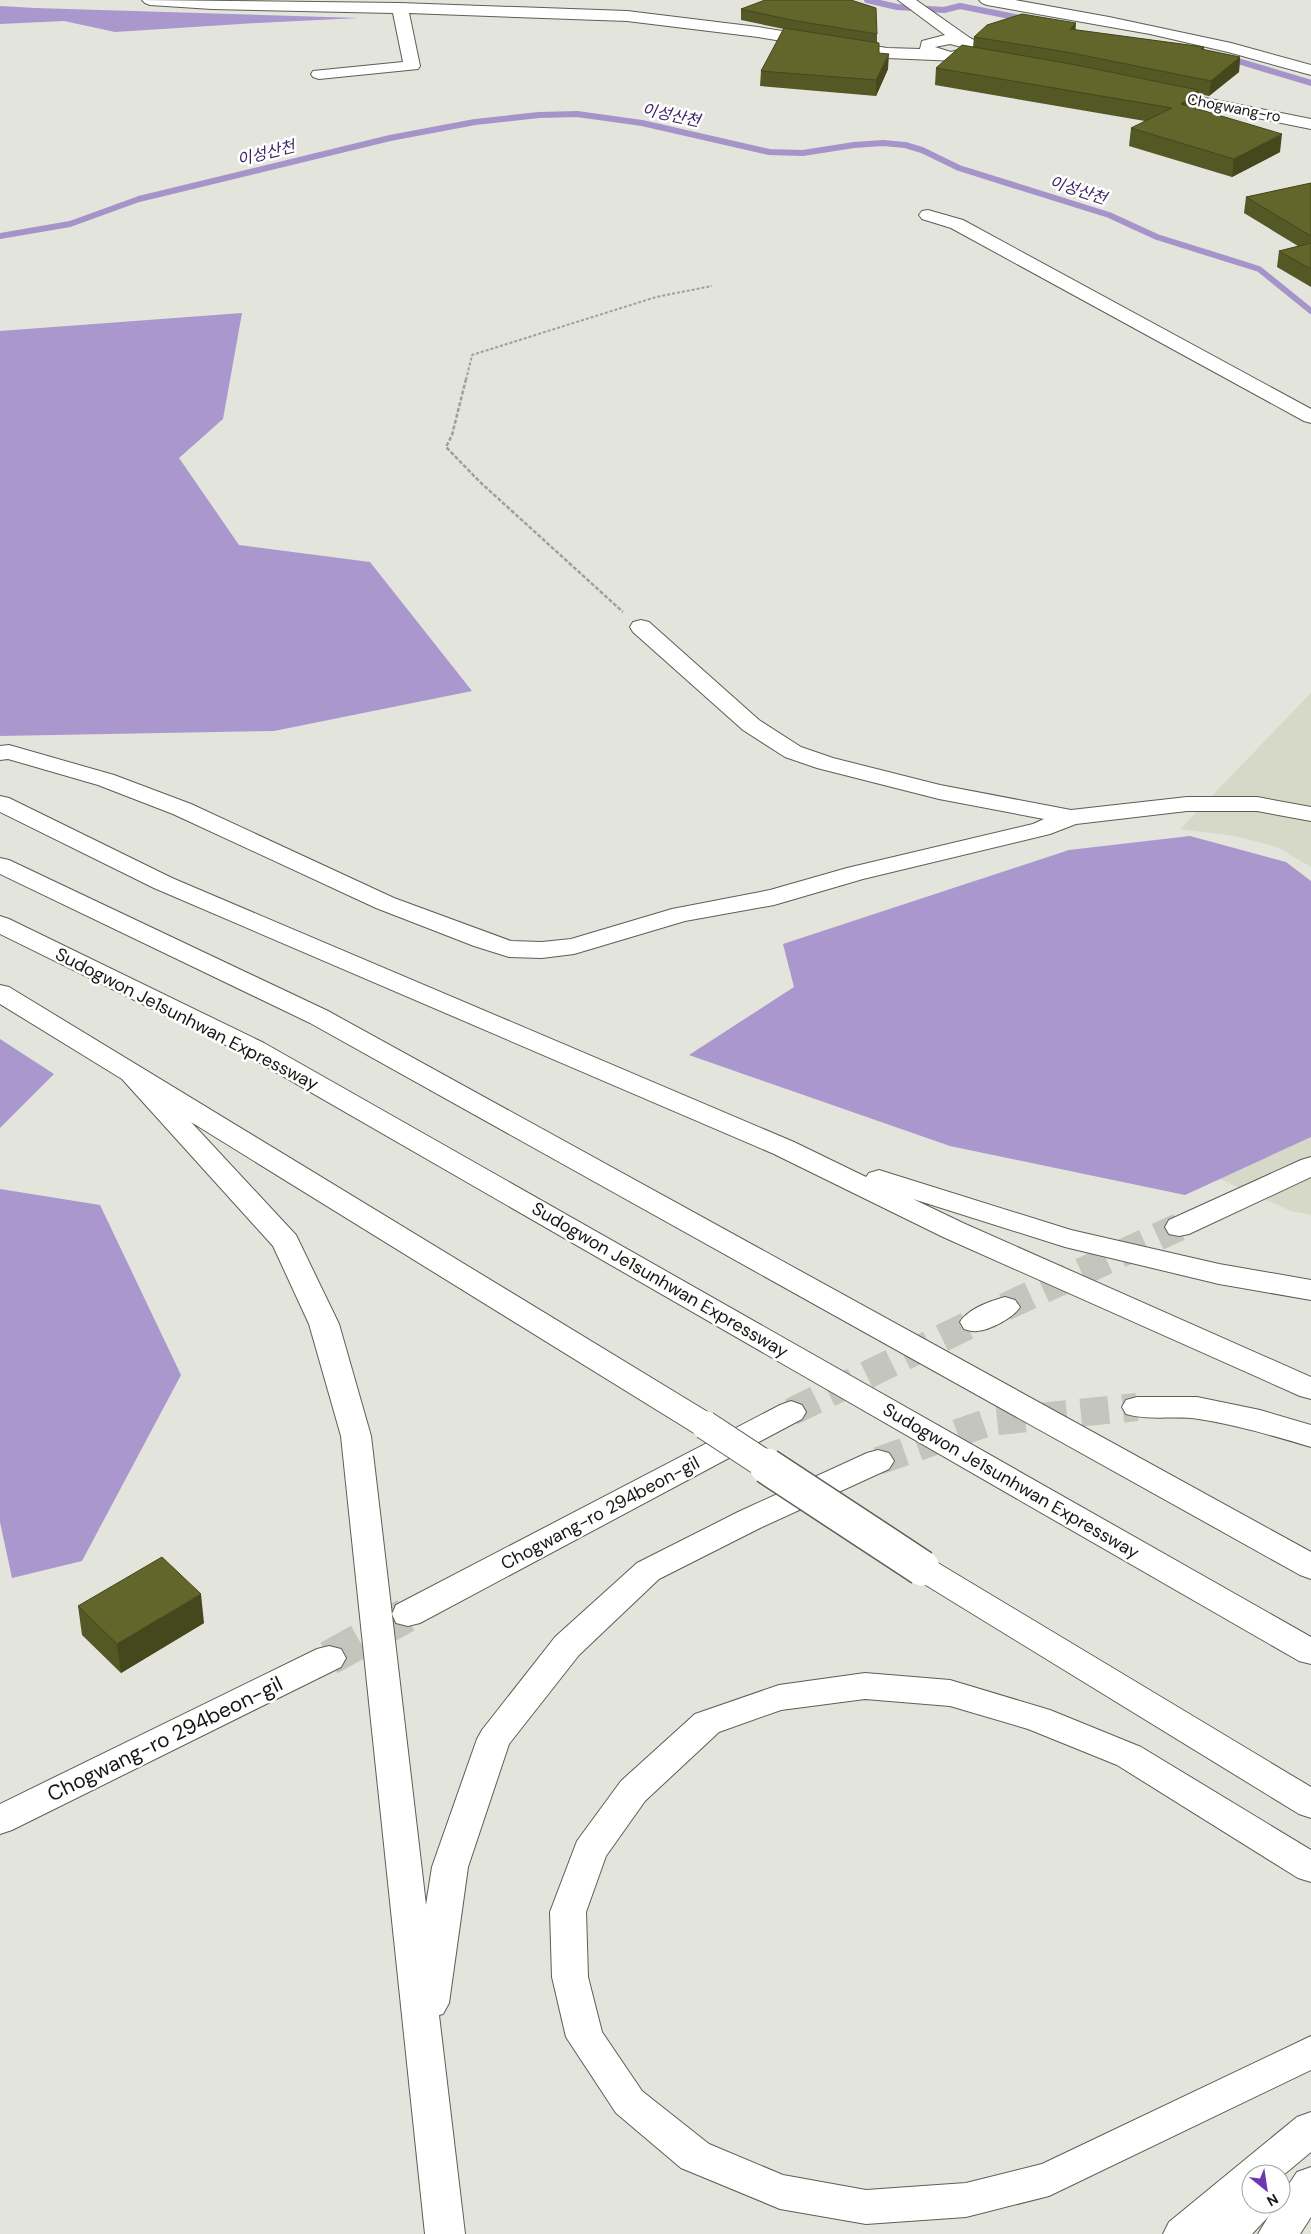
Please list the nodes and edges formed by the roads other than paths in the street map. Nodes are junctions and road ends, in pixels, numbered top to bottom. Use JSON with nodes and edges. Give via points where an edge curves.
{"nodes":[{"id":1,"x":150,"y":0,"type":"edge"},
{"id":2,"x":432,"y":0,"type":"edge"},
{"id":3,"x":906,"y":0,"type":"edge"},
{"id":4,"x":987,"y":0,"type":"edge"},
{"id":5,"x":400,"y":8,"type":"junction"},
{"id":6,"x":466,"y":10,"type":"junction"},
{"id":7,"x":932,"y":19,"type":"junction"},
{"id":8,"x":968,"y":43,"type":"junction"},
{"id":9,"x":929,"y":44,"type":"junction"},
{"id":10,"x":866,"y":50,"type":"junction"},
{"id":11,"x":949,"y":56,"type":"junction"},
{"id":12,"x":1311,"y":70,"type":"edge"},
{"id":13,"x":319,"y":74,"type":"dead end"},
{"id":14,"x":1141,"y":90,"type":"edge"},
{"id":15,"x":1244,"y":110,"type":"junction"},
{"id":16,"x":1311,"y":124,"type":"edge"},
{"id":17,"x":1225,"y":126,"type":"edge"},
{"id":18,"x":928,"y":215,"type":"dead end"},
{"id":19,"x":1311,"y":417,"type":"edge"},
{"id":20,"x":641,"y":627,"type":"road end"},
{"id":21,"x":0,"y":753,"type":"edge"},
{"id":22,"x":0,"y":803,"type":"edge"},
{"id":23,"x":1311,"y":814,"type":"edge"},
{"id":24,"x":1071,"y":817,"type":"junction"},
{"id":25,"x":0,"y":865,"type":"edge"},
{"id":26,"x":0,"y":924,"type":"edge"},
{"id":27,"x":0,"y":993,"type":"edge"},
{"id":28,"x":133,"y":1076,"type":"junction"},
{"id":29,"x":784,"y":1148,"type":"junction"},
{"id":30,"x":1311,"y":1166,"type":"edge"},
{"id":31,"x":1179,"y":1226,"type":"tunnel mouth"},
{"id":32,"x":1311,"y":1290,"type":"edge"},
{"id":33,"x":1005,"y":1307,"type":"tunnel mouth"},
{"id":34,"x":975,"y":1322,"type":"tunnel mouth"},
{"id":35,"x":1311,"y":1390,"type":"edge"},
{"id":36,"x":1137,"y":1407,"type":"tunnel mouth"},
{"id":37,"x":791,"y":1412,"type":"tunnel mouth"},
{"id":38,"x":1311,"y":1436,"type":"edge"},
{"id":39,"x":878,"y":1461,"type":"tunnel mouth"},
{"id":40,"x":1311,"y":1566,"type":"edge"},
{"id":41,"x":408,"y":1614,"type":"tunnel mouth"},
{"id":42,"x":1311,"y":1652,"type":"edge"},
{"id":43,"x":329,"y":1658,"type":"tunnel mouth"},
{"id":44,"x":1311,"y":1804,"type":"edge"},
{"id":45,"x":0,"y":1820,"type":"edge"},
{"id":46,"x":1311,"y":1868,"type":"edge"},
{"id":47,"x":425,"y":2040,"type":"junction"},
{"id":48,"x":1311,"y":2052,"type":"edge"},
{"id":49,"x":1311,"y":2129,"type":"edge"},
{"id":50,"x":1311,"y":2146,"type":"edge"},
{"id":51,"x":1268,"y":2164,"type":"edge"},
{"id":52,"x":1291,"y":2167,"type":"edge"},
{"id":53,"x":1311,"y":2184,"type":"edge"},
{"id":54,"x":1241,"y":2186,"type":"edge"},
{"id":55,"x":1245,"y":2214,"type":"edge"},
{"id":56,"x":445,"y":2234,"type":"edge"},
{"id":57,"x":1183,"y":2234,"type":"edge"},
{"id":58,"x":1226,"y":2234,"type":"edge"},
{"id":59,"x":1278,"y":2234,"type":"edge"}],
"edges":[{"from":1,"to":5,"type":"main road"},
{"from":2,"to":6,"type":"main road"},
{"from":3,"to":7,"type":"main road"},
{"from":4,"to":12,"type":"main road","via":[[1164,32]]},
{"from":5,"to":6,"type":"main road"},
{"from":5,"to":13,"type":"main road","via":[[412,66]]},
{"from":6,"to":10,"type":"main road","via":[[664,20]]},
{"from":7,"to":8,"type":"main road"},
{"from":7,"to":9,"type":"main road","via":[[936,35]]},
{"from":8,"to":9,"type":"main road","via":[[946,39]]},
{"from":8,"to":11,"type":"main road","via":[[975,48],[972,52]]},
{"from":8,"to":11,"type":"main road","via":[[990,56]]},
{"from":9,"to":10,"type":"main road","via":[[906,50]]},
{"from":9,"to":11,"type":"main road","via":[[930,51]]},
{"from":10,"to":11,"type":"main road"},
{"from":14,"to":15,"type":"main road","name":"Chogwang-ro"},
{"from":15,"to":16,"type":"main road","name":"Chogwang-ro"},
{"from":15,"to":17,"type":"main road"},
{"from":18,"to":19,"type":"main road","via":[[957,224]]},
{"from":20,"to":24,"type":"main road","via":[[751,725],[792,752],[940,792]]},
{"from":21,"to":24,"type":"main road","via":[[9,752],[106,780],[182,809],[385,903],[509,949],[542,950],[574,946],[681,914],[774,897],[865,870],[1041,829]]},
{"from":22,"to":29,"type":"main road","via":[[163,883]]},
{"from":23,"to":24,"type":"main road","via":[[1257,804],[1187,804]]},
{"from":25,"to":40,"type":"main road","via":[[319,1017]]},
{"from":26,"to":42,"type":"main road","name":"Sudogwon Je1sunhwan Expressway","via":[[255,1049]]},
{"from":27,"to":28,"type":"main road"},
{"from":28,"to":44,"type":"main road","bridge":true,"via":[[705,1425],[922,1568]]},
{"from":28,"to":47,"type":"main road","via":[[286,1242],[324,1324],[356,1436]]},
{"from":29,"to":32,"type":"main road","via":[[1065,1238],[1219,1274]]},
{"from":29,"to":35,"type":"main road","via":[[953,1230]]},
{"from":30,"to":31,"type":"main road"},
{"from":33,"to":34,"type":"main road"},
{"from":36,"to":38,"type":"main road","via":[[1197,1408]]},
{"from":37,"to":41,"type":"main road","name":"Chogwang-ro 294beon-gil"},
{"from":39,"to":47,"type":"main road","via":[[648,1571],[567,1646],[494,1739],[450,1867]]},
{"from":43,"to":45,"type":"main road","name":"Chogwang-ro 294beon-gil"},
{"from":46,"to":48,"type":"main road","via":[[1129,1756],[1038,1718],[950,1693],[865,1686],[779,1698],[707,1723],[632,1791],[590,1851],[568,1912],[570,1977],[585,2036],[629,2102],[695,2156],[780,2192],[866,2208],[966,2200],[1049,2179]]},
{"from":47,"to":56,"type":"main road"},
{"from":49,"to":51,"type":"main road"},
{"from":50,"to":52,"type":"main road"},
{"from":53,"to":59,"type":"main road"},
{"from":54,"to":57,"type":"main road"},
{"from":55,"to":58,"type":"main road"}]}
